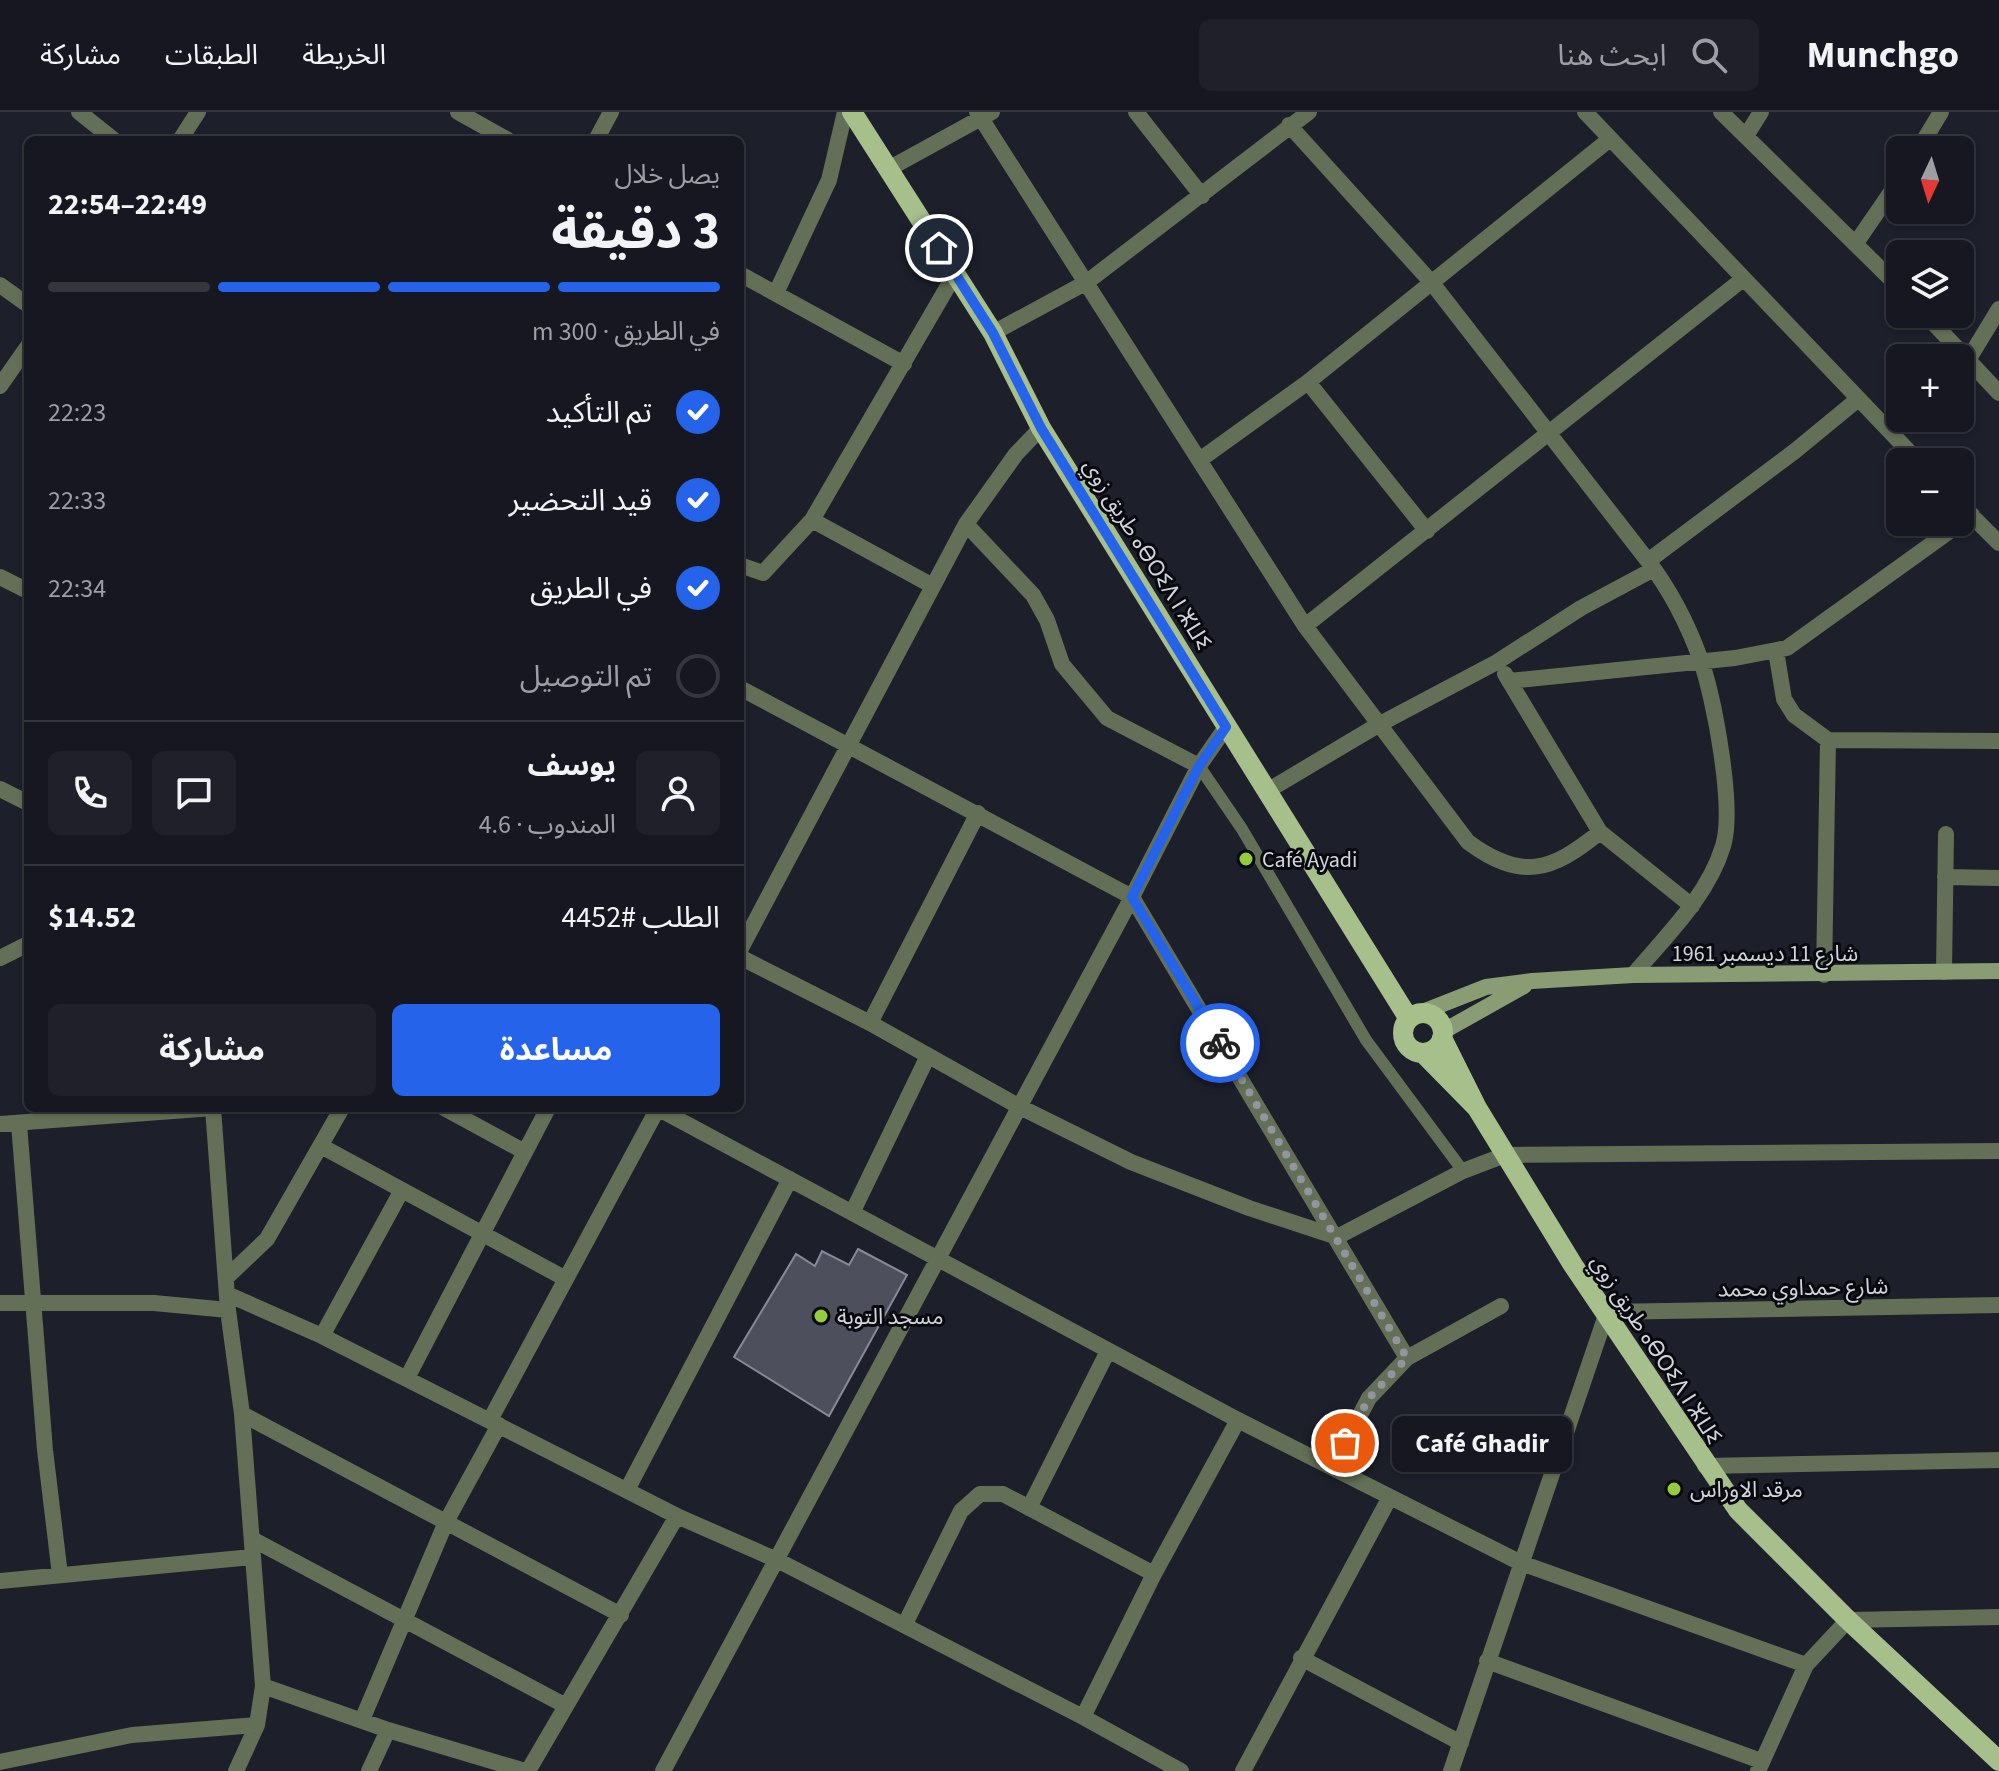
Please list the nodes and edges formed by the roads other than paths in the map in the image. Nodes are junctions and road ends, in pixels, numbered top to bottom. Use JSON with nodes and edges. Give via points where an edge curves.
{"nodes":[{"id":1,"x":79,"y":112,"type":"edge"},
{"id":2,"x":198,"y":112,"type":"edge"},
{"id":3,"x":458,"y":112,"type":"edge"},
{"id":4,"x":611,"y":112,"type":"edge"},
{"id":5,"x":1136,"y":112,"type":"edge"},
{"id":6,"x":1585,"y":112,"type":"edge"},
{"id":7,"x":1721,"y":112,"type":"edge"},
{"id":8,"x":1761,"y":112,"type":"edge"},
{"id":9,"x":1941,"y":112,"type":"edge"},
{"id":10,"x":1305,"y":113,"type":"edge"},
{"id":11,"x":850,"y":114,"type":"edge"},
{"id":12,"x":983,"y":114,"type":"edge"},
{"id":13,"x":1289,"y":125,"type":"junction"},
{"id":14,"x":109,"y":136,"type":"edge"},
{"id":15,"x":183,"y":136,"type":"edge"},
{"id":16,"x":501,"y":136,"type":"edge"},
{"id":17,"x":598,"y":136,"type":"edge"},
{"id":18,"x":1746,"y":136,"type":"junction"},
{"id":19,"x":1926,"y":136,"type":"edge"},
{"id":20,"x":1610,"y":139,"type":"junction"},
{"id":21,"x":890,"y":168,"type":"junction"},
{"id":22,"x":1202,"y":196,"type":"junction"},
{"id":23,"x":1886,"y":199,"type":"edge"},
{"id":24,"x":1856,"y":243,"type":"junction"},
{"id":25,"x":955,"y":274,"type":"junction"},
{"id":26,"x":1886,"y":274,"type":"edge"},
{"id":27,"x":744,"y":276,"type":"edge"},
{"id":28,"x":1743,"y":279,"type":"junction"},
{"id":29,"x":1087,"y":282,"type":"junction"},
{"id":30,"x":1432,"y":283,"type":"junction"},
{"id":31,"x":0,"y":285,"type":"edge"},
{"id":32,"x":776,"y":293,"type":"junction"},
{"id":33,"x":24,"y":302,"type":"edge"},
{"id":34,"x":1999,"y":309,"type":"edge"},
{"id":35,"x":1938,"y":328,"type":"edge"},
{"id":36,"x":993,"y":333,"type":"junction"},
{"id":37,"x":1953,"y":344,"type":"edge"},
{"id":38,"x":1974,"y":350,"type":"edge"},
{"id":39,"x":24,"y":352,"type":"edge"},
{"id":40,"x":904,"y":364,"type":"junction"},
{"id":41,"x":1974,"y":366,"type":"edge"},
{"id":42,"x":1308,"y":382,"type":"junction"},
{"id":43,"x":0,"y":386,"type":"edge"},
{"id":44,"x":1999,"y":393,"type":"edge"},
{"id":45,"x":1857,"y":400,"type":"junction"},
{"id":46,"x":1041,"y":428,"type":"junction"},
{"id":47,"x":1550,"y":435,"type":"junction"},
{"id":48,"x":1905,"y":448,"type":"edge"},
{"id":49,"x":1201,"y":459,"type":"junction"},
{"id":50,"x":1974,"y":518,"type":"edge"},
{"id":51,"x":812,"y":520,"type":"junction"},
{"id":52,"x":966,"y":524,"type":"junction"},
{"id":53,"x":1427,"y":531,"type":"junction"},
{"id":54,"x":1933,"y":536,"type":"edge"},
{"id":55,"x":1999,"y":543,"type":"edge"},
{"id":56,"x":1651,"y":565,"type":"junction"},
{"id":57,"x":744,"y":566,"type":"edge"},
{"id":58,"x":0,"y":577,"type":"edge"},
{"id":59,"x":931,"y":585,"type":"junction"},
{"id":60,"x":24,"y":589,"type":"edge"},
{"id":61,"x":1305,"y":626,"type":"junction"},
{"id":62,"x":1776,"y":651,"type":"junction"},
{"id":63,"x":1701,"y":660,"type":"junction"},
{"id":64,"x":1497,"y":662,"type":"junction"},
{"id":65,"x":1509,"y":681,"type":"junction"},
{"id":66,"x":744,"y":690,"type":"edge"},
{"id":67,"x":1378,"y":725,"type":"junction"},
{"id":68,"x":1226,"y":727,"type":"junction"},
{"id":69,"x":1828,"y":740,"type":"junction"},
{"id":70,"x":1999,"y":741,"type":"edge"},
{"id":71,"x":849,"y":744,"type":"junction"},
{"id":72,"x":1199,"y":766,"type":"junction"},
{"id":73,"x":0,"y":789,"type":"edge"},
{"id":74,"x":1267,"y":791,"type":"junction"},
{"id":75,"x":24,"y":801,"type":"edge"},
{"id":76,"x":978,"y":813,"type":"junction"},
{"id":77,"x":1600,"y":832,"type":"junction"},
{"id":78,"x":1946,"y":834,"type":"dead end"},
{"id":79,"x":1945,"y":877,"type":"junction"},
{"id":80,"x":1999,"y":878,"type":"edge"},
{"id":81,"x":1132,"y":897,"type":"junction"},
{"id":82,"x":1692,"y":906,"type":"junction"},
{"id":83,"x":744,"y":942,"type":"edge"},
{"id":84,"x":24,"y":946,"type":"edge"},
{"id":85,"x":0,"y":958,"type":"edge"},
{"id":86,"x":744,"y":959,"type":"edge"},
{"id":87,"x":1999,"y":971,"type":"edge"},
{"id":88,"x":1944,"y":972,"type":"junction"},
{"id":89,"x":1633,"y":975,"type":"junction"},
{"id":90,"x":1824,"y":975,"type":"junction"},
{"id":91,"x":1532,"y":981,"type":"junction"},
{"id":92,"x":1415,"y":1016,"type":"junction"},
{"id":93,"x":870,"y":1023,"type":"junction"},
{"id":94,"x":1442,"y":1035,"type":"junction"},
{"id":95,"x":1423,"y":1053,"type":"junction"},
{"id":96,"x":927,"y":1058,"type":"junction"},
{"id":97,"x":1018,"y":1106,"type":"junction"},
{"id":98,"x":1477,"y":1108,"type":"junction"},
{"id":99,"x":164,"y":1112,"type":"edge"},
{"id":100,"x":213,"y":1112,"type":"edge"},
{"id":101,"x":340,"y":1112,"type":"edge"},
{"id":102,"x":451,"y":1112,"type":"edge"},
{"id":103,"x":546,"y":1112,"type":"edge"},
{"id":104,"x":656,"y":1112,"type":"edge"},
{"id":105,"x":665,"y":1112,"type":"edge"},
{"id":106,"x":0,"y":1124,"type":"edge"},
{"id":107,"x":19,"y":1124,"type":"junction"},
{"id":108,"x":321,"y":1146,"type":"junction"},
{"id":109,"x":1999,"y":1151,"type":"edge"},
{"id":110,"x":525,"y":1152,"type":"junction"},
{"id":111,"x":1505,"y":1155,"type":"junction"},
{"id":112,"x":1463,"y":1171,"type":"junction"},
{"id":113,"x":790,"y":1179,"type":"junction"},
{"id":114,"x":402,"y":1190,"type":"junction"},
{"id":115,"x":853,"y":1211,"type":"junction"},
{"id":116,"x":482,"y":1235,"type":"junction"},
{"id":117,"x":1337,"y":1237,"type":"junction"},
{"id":118,"x":936,"y":1258,"type":"junction"},
{"id":119,"x":566,"y":1279,"type":"junction"},
{"id":120,"x":227,"y":1293,"type":"junction"},
{"id":121,"x":33,"y":1301,"type":"junction"},
{"id":122,"x":0,"y":1303,"type":"edge"},
{"id":123,"x":1999,"y":1305,"type":"edge"},
{"id":124,"x":1501,"y":1306,"type":"dead end"},
{"id":125,"x":1607,"y":1312,"type":"junction"},
{"id":126,"x":322,"y":1336,"type":"junction"},
{"id":127,"x":1108,"y":1351,"type":"junction"},
{"id":128,"x":1407,"y":1358,"type":"junction"},
{"id":129,"x":407,"y":1378,"type":"junction"},
{"id":130,"x":242,"y":1414,"type":"junction"},
{"id":131,"x":1238,"y":1420,"type":"junction"},
{"id":132,"x":494,"y":1423,"type":"junction"},
{"id":133,"x":1999,"y":1460,"type":"edge"},
{"id":134,"x":1333,"y":1466,"type":"junction"},
{"id":135,"x":1705,"y":1466,"type":"junction"},
{"id":136,"x":627,"y":1490,"type":"junction"},
{"id":137,"x":1390,"y":1497,"type":"junction"},
{"id":138,"x":1029,"y":1508,"type":"junction"},
{"id":139,"x":677,"y":1516,"type":"junction"},
{"id":140,"x":446,"y":1522,"type":"junction"},
{"id":141,"x":252,"y":1539,"type":"junction"},
{"id":142,"x":252,"y":1557,"type":"junction"},
{"id":143,"x":777,"y":1560,"type":"junction"},
{"id":144,"x":1521,"y":1563,"type":"junction"},
{"id":145,"x":1154,"y":1574,"type":"junction"},
{"id":146,"x":60,"y":1575,"type":"junction"},
{"id":147,"x":0,"y":1581,"type":"edge"},
{"id":148,"x":621,"y":1615,"type":"junction"},
{"id":149,"x":1999,"y":1617,"type":"edge"},
{"id":150,"x":403,"y":1618,"type":"junction"},
{"id":151,"x":1848,"y":1620,"type":"junction"},
{"id":152,"x":905,"y":1624,"type":"junction"},
{"id":153,"x":1301,"y":1658,"type":"junction"},
{"id":154,"x":1487,"y":1661,"type":"junction"},
{"id":155,"x":1806,"y":1665,"type":"junction"},
{"id":156,"x":263,"y":1686,"type":"junction"},
{"id":157,"x":566,"y":1706,"type":"junction"},
{"id":158,"x":1083,"y":1717,"type":"junction"},
{"id":159,"x":362,"y":1720,"type":"junction"},
{"id":160,"x":257,"y":1725,"type":"junction"},
{"id":161,"x":388,"y":1730,"type":"junction"},
{"id":162,"x":1461,"y":1743,"type":"junction"},
{"id":163,"x":1999,"y":1761,"type":"edge"},
{"id":164,"x":0,"y":1762,"type":"edge"},
{"id":165,"x":23,"y":1764,"type":"edge"},
{"id":166,"x":1759,"y":1766,"type":"edge"},
{"id":167,"x":236,"y":1771,"type":"edge"},
{"id":168,"x":369,"y":1771,"type":"edge"},
{"id":169,"x":527,"y":1771,"type":"edge"},
{"id":170,"x":663,"y":1771,"type":"edge"},
{"id":171,"x":1181,"y":1771,"type":"edge"},
{"id":172,"x":1243,"y":1771,"type":"edge"},
{"id":173,"x":1451,"y":1771,"type":"edge"}],
"edges":[{"from":1,"to":14,"type":"street"},
{"from":2,"to":15,"type":"street"},
{"from":3,"to":16,"type":"street"},
{"from":4,"to":17,"type":"street"},
{"from":5,"to":22,"type":"street"},
{"from":6,"to":20,"type":"street"},
{"from":7,"to":18,"type":"street"},
{"from":8,"to":18,"type":"street"},
{"from":9,"to":19,"type":"street"},
{"from":10,"to":13,"type":"street"},
{"from":11,"to":21,"type":"main road","name":"طريق زوي ⴰⴱⵔⵉⴷ ⵏ ⵣⵡⵉ"},
{"from":11,"to":32,"type":"street","via":[[829,180]]},
{"from":12,"to":21,"type":"street"},
{"from":12,"to":29,"type":"street"},
{"from":13,"to":22,"type":"street"},
{"from":13,"to":30,"type":"street"},
{"from":18,"to":24,"type":"street"},
{"from":20,"to":28,"type":"street"},
{"from":20,"to":30,"type":"street"},
{"from":21,"to":25,"type":"main road","name":"طريق زوي ⴰⴱⵔⵉⴷ ⵏ ⵣⵡⵉ"},
{"from":22,"to":29,"type":"street"},
{"from":23,"to":24,"type":"street"},
{"from":24,"to":26,"type":"street"},
{"from":25,"to":36,"type":"main road","name":"طريق زوي ⴰⴱⵔⵉⴷ ⵏ ⵣⵡⵉ"},
{"from":25,"to":40,"type":"street"},
{"from":27,"to":32,"type":"street"},
{"from":28,"to":45,"type":"street"},
{"from":28,"to":47,"type":"street"},
{"from":29,"to":36,"type":"street"},
{"from":29,"to":49,"type":"street"},
{"from":30,"to":42,"type":"street"},
{"from":30,"to":47,"type":"street"},
{"from":31,"to":33,"type":"street"},
{"from":32,"to":40,"type":"street"},
{"from":34,"to":38,"type":"street"},
{"from":35,"to":37,"type":"street"},
{"from":36,"to":46,"type":"main road","name":"طريق زوي ⴰⴱⵔⵉⴷ ⵏ ⵣⵡⵉ"},
{"from":39,"to":43,"type":"street"},
{"from":40,"to":51,"type":"street"},
{"from":41,"to":44,"type":"street"},
{"from":42,"to":49,"type":"street"},
{"from":42,"to":53,"type":"street"},
{"from":45,"to":48,"type":"street"},
{"from":45,"to":56,"type":"street"},
{"from":46,"to":52,"type":"street"},
{"from":46,"to":68,"type":"main road","name":"طريق زوي ⴰⴱⵔⵉⴷ ⵏ ⵣⵡⵉ"},
{"from":47,"to":53,"type":"street"},
{"from":47,"to":56,"type":"street"},
{"from":49,"to":61,"type":"street"},
{"from":50,"to":55,"type":"street"},
{"from":51,"to":57,"type":"street","via":[[763,573]]},
{"from":51,"to":59,"type":"street"},
{"from":52,"to":59,"type":"street"},
{"from":52,"to":72,"type":"street","via":[[1033,595],[1062,664],[1107,718]]},
{"from":53,"to":61,"type":"street"},
{"from":54,"to":62,"type":"street","via":[[1799,643]]},
{"from":56,"to":63,"type":"street"},
{"from":56,"to":64,"type":"street"},
{"from":58,"to":60,"type":"street"},
{"from":59,"to":71,"type":"street"},
{"from":61,"to":67,"type":"street"},
{"from":62,"to":63,"type":"street"},
{"from":62,"to":69,"type":"street","via":[[1784,699],[1794,715]]},
{"from":63,"to":65,"type":"street"},
{"from":63,"to":82,"type":"street","via":[[1724,779],[1727,827],[1716,865]]},
{"from":64,"to":65,"type":"street"},
{"from":64,"to":67,"type":"street"},
{"from":65,"to":77,"type":"street"},
{"from":66,"to":71,"type":"street"},
{"from":67,"to":74,"type":"street"},
{"from":67,"to":77,"type":"street","via":[[1468,842],[1492,859],[1518,868],[1544,867]]},
{"from":68,"to":72,"type":"street"},
{"from":68,"to":74,"type":"main road","name":"طريق زوي ⴰⴱⵔⵉⴷ ⵏ ⵣⵡⵉ"},
{"from":69,"to":70,"type":"street"},
{"from":69,"to":90,"type":"street"},
{"from":71,"to":76,"type":"street"},
{"from":71,"to":83,"type":"street"},
{"from":72,"to":81,"type":"street"},
{"from":72,"to":112,"type":"lane","via":[[1366,1040]]},
{"from":73,"to":75,"type":"street"},
{"from":74,"to":92,"type":"main road","name":"طريق زوي ⴰⴱⵔⵉⴷ ⵏ ⵣⵡⵉ"},
{"from":76,"to":81,"type":"street"},
{"from":76,"to":93,"type":"street"},
{"from":77,"to":82,"type":"street"},
{"from":78,"to":79,"type":"street"},
{"from":79,"to":80,"type":"street"},
{"from":79,"to":88,"type":"street"},
{"from":81,"to":97,"type":"street"},
{"from":81,"to":117,"type":"street"},
{"from":82,"to":89,"type":"street"},
{"from":84,"to":85,"type":"street"},
{"from":86,"to":93,"type":"street"},
{"from":87,"to":88,"type":"main road","name":"شارع 11 ديسمبر 1961"},
{"from":88,"to":90,"type":"main road","name":"شارع 11 ديسمبر 1961"},
{"from":89,"to":90,"type":"main road","name":"شارع 11 ديسمبر 1961"},
{"from":89,"to":91,"type":"main road","name":"شارع 11 ديسمبر 1961"},
{"from":91,"to":92,"type":"main road","name":"شارع 11 ديسمبر 1961","via":[[1486,987]]},
{"from":91,"to":94,"type":"main road"},
{"from":92,"to":94,"type":"main road","via":[[1433,1016]]},
{"from":92,"to":95,"type":"main road","via":[[1403,1037],[1410,1048]]},
{"from":93,"to":96,"type":"street"},
{"from":94,"to":95,"type":"main road","via":[[1435,1048]]},
{"from":94,"to":98,"type":"main road"},
{"from":95,"to":98,"type":"main road"},
{"from":96,"to":97,"type":"street"},
{"from":96,"to":115,"type":"street"},
{"from":97,"to":117,"type":"street","via":[[1131,1162]]},
{"from":97,"to":118,"type":"street"},
{"from":98,"to":111,"type":"main road","name":"طريق زوي ⴰⴱⵔⵉⴷ ⵏ ⵣⵡⵉ"},
{"from":99,"to":107,"type":"street"},
{"from":100,"to":120,"type":"street"},
{"from":101,"to":108,"type":"street"},
{"from":102,"to":110,"type":"street"},
{"from":103,"to":110,"type":"street"},
{"from":104,"to":119,"type":"street"},
{"from":105,"to":113,"type":"street"},
{"from":106,"to":107,"type":"street"},
{"from":107,"to":121,"type":"street"},
{"from":108,"to":114,"type":"street"},
{"from":108,"to":120,"type":"street","via":[[267,1239]]},
{"from":109,"to":111,"type":"street"},
{"from":110,"to":116,"type":"street"},
{"from":111,"to":112,"type":"street"},
{"from":111,"to":125,"type":"main road","name":"طريق زوي ⴰⴱⵔⵉⴷ ⵏ ⵣⵡⵉ"},
{"from":112,"to":117,"type":"street"},
{"from":113,"to":115,"type":"street"},
{"from":113,"to":136,"type":"street"},
{"from":114,"to":116,"type":"street"},
{"from":114,"to":126,"type":"street"},
{"from":115,"to":118,"type":"street"},
{"from":116,"to":119,"type":"street"},
{"from":116,"to":129,"type":"street"},
{"from":117,"to":128,"type":"street"},
{"from":118,"to":127,"type":"street"},
{"from":118,"to":143,"type":"street"},
{"from":119,"to":132,"type":"street"},
{"from":120,"to":121,"type":"street","via":[[154,1303]]},
{"from":120,"to":126,"type":"street"},
{"from":120,"to":130,"type":"street"},
{"from":121,"to":122,"type":"street"},
{"from":121,"to":146,"type":"street"},
{"from":123,"to":125,"type":"street","name":"شارع حمداوي محمد"},
{"from":124,"to":128,"type":"street"},
{"from":125,"to":135,"type":"main road","name":"طريق زوي ⴰⴱⵔⵉⴷ ⵏ ⵣⵡⵉ"},
{"from":125,"to":144,"type":"street"},
{"from":126,"to":129,"type":"street"},
{"from":127,"to":131,"type":"street"},
{"from":127,"to":138,"type":"street"},
{"from":128,"to":134,"type":"street","via":[[1369,1398]]},
{"from":129,"to":132,"type":"street"},
{"from":130,"to":140,"type":"street"},
{"from":130,"to":141,"type":"street"},
{"from":131,"to":134,"type":"street"},
{"from":131,"to":145,"type":"street"},
{"from":132,"to":136,"type":"street"},
{"from":132,"to":140,"type":"street"},
{"from":133,"to":135,"type":"street"},
{"from":134,"to":137,"type":"street"},
{"from":135,"to":151,"type":"main road","name":"طريق زوي ⴰⴱⵔⵉⴷ ⵏ ⵣⵡⵉ","via":[[1738,1510]]},
{"from":136,"to":139,"type":"street"},
{"from":137,"to":144,"type":"street"},
{"from":137,"to":153,"type":"street"},
{"from":138,"to":145,"type":"street"},
{"from":138,"to":152,"type":"street","via":[[991,1492],[969,1500]]},
{"from":139,"to":143,"type":"street"},
{"from":139,"to":148,"type":"street"},
{"from":140,"to":148,"type":"street"},
{"from":140,"to":150,"type":"street"},
{"from":141,"to":142,"type":"street"},
{"from":141,"to":150,"type":"street"},
{"from":142,"to":146,"type":"street"},
{"from":142,"to":156,"type":"street"},
{"from":143,"to":152,"type":"street"},
{"from":143,"to":170,"type":"street"},
{"from":144,"to":154,"type":"street"},
{"from":144,"to":155,"type":"street"},
{"from":145,"to":158,"type":"street"},
{"from":146,"to":147,"type":"street"},
{"from":148,"to":157,"type":"street"},
{"from":149,"to":151,"type":"street"},
{"from":150,"to":157,"type":"street"},
{"from":150,"to":159,"type":"street"},
{"from":151,"to":155,"type":"street"},
{"from":151,"to":163,"type":"main road","name":"طريق زوي ⴰⴱⵔⵉⴷ ⵏ ⵣⵡⵉ"},
{"from":152,"to":158,"type":"street"},
{"from":153,"to":162,"type":"street"},
{"from":153,"to":172,"type":"street"},
{"from":154,"to":162,"type":"street"},
{"from":154,"to":166,"type":"street"},
{"from":155,"to":166,"type":"street"},
{"from":156,"to":159,"type":"street"},
{"from":156,"to":160,"type":"street"},
{"from":157,"to":169,"type":"street"},
{"from":158,"to":171,"type":"street"},
{"from":159,"to":161,"type":"street"},
{"from":160,"to":165,"type":"street","via":[[132,1735]]},
{"from":160,"to":167,"type":"street"},
{"from":161,"to":168,"type":"street"},
{"from":161,"to":169,"type":"street"},
{"from":162,"to":173,"type":"street"},
{"from":164,"to":165,"type":"street"}]}
